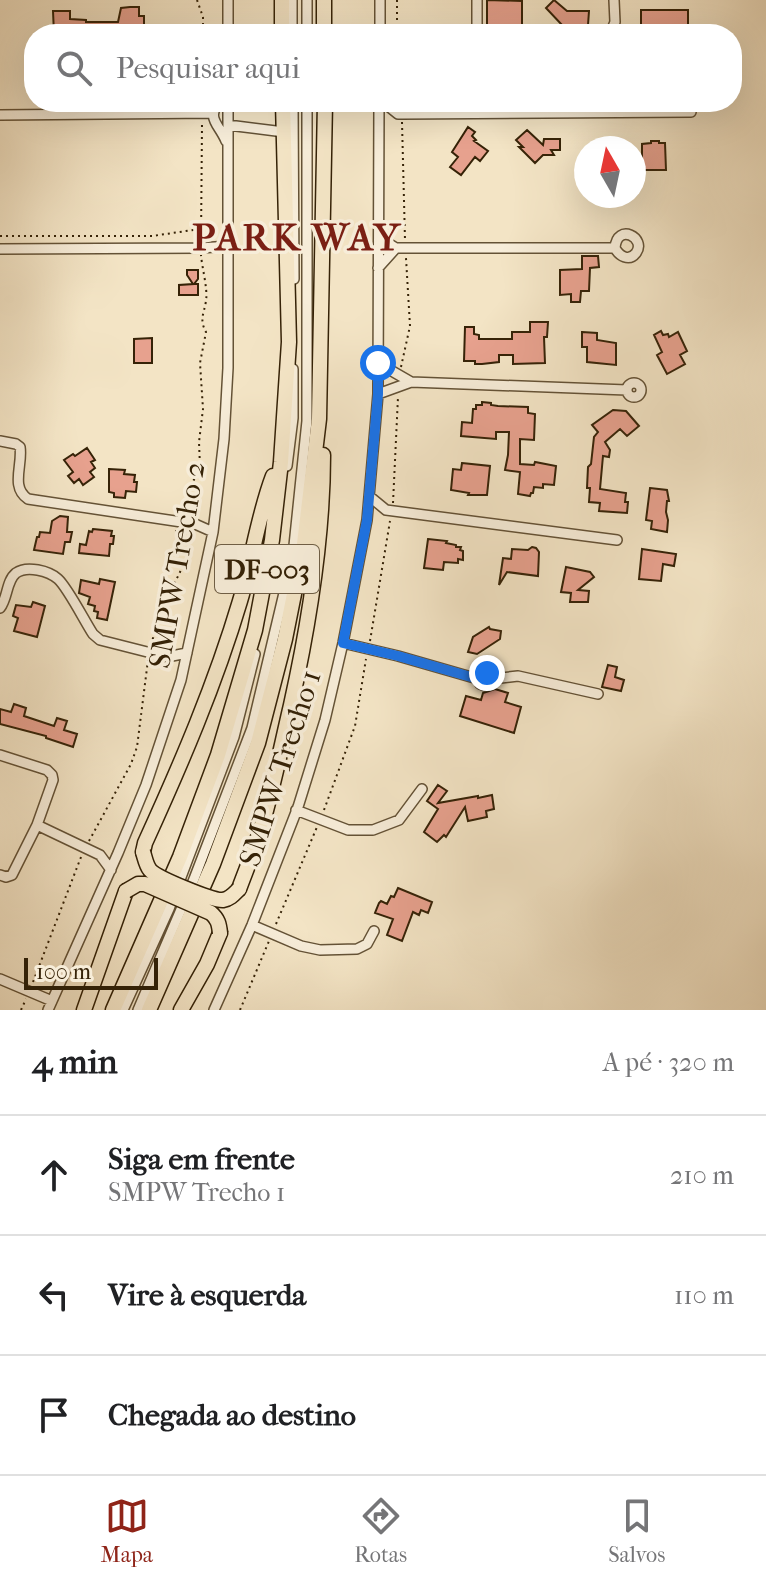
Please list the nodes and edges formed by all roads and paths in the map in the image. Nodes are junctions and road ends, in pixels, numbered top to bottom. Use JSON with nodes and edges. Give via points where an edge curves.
{"nodes":[{"id":1,"x":197,"y":0,"type":"edge"},
{"id":2,"x":228,"y":0,"type":"edge"},
{"id":3,"x":282,"y":0,"type":"edge"},
{"id":4,"x":292,"y":0,"type":"edge"},
{"id":5,"x":307,"y":0,"type":"edge"},
{"id":6,"x":324,"y":0,"type":"edge"},
{"id":7,"x":380,"y":0,"type":"edge"},
{"id":8,"x":397,"y":0,"type":"edge"},
{"id":9,"x":477,"y":0,"type":"edge"},
{"id":10,"x":614,"y":0,"type":"edge"},
{"id":11,"x":203,"y":24,"type":"edge"},
{"id":12,"x":228,"y":24,"type":"edge"},
{"id":13,"x":282,"y":24,"type":"edge"},
{"id":14,"x":292,"y":24,"type":"edge"},
{"id":15,"x":307,"y":24,"type":"edge"},
{"id":16,"x":324,"y":24,"type":"edge"},
{"id":17,"x":380,"y":24,"type":"edge"},
{"id":18,"x":397,"y":24,"type":"edge"},
{"id":19,"x":477,"y":24,"type":"edge"},
{"id":20,"x":614,"y":24,"type":"edge"},
{"id":21,"x":228,"y":112,"type":"edge"},
{"id":22,"x":283,"y":112,"type":"edge"},
{"id":23,"x":293,"y":112,"type":"edge"},
{"id":24,"x":307,"y":112,"type":"edge"},
{"id":25,"x":325,"y":112,"type":"edge"},
{"id":26,"x":380,"y":112,"type":"edge"},
{"id":27,"x":395,"y":112,"type":"edge"},
{"id":28,"x":691,"y":112,"type":"dead end"},
{"id":29,"x":207,"y":113,"type":"junction"},
{"id":30,"x":398,"y":114,"type":"junction"},
{"id":31,"x":0,"y":115,"type":"edge"},
{"id":32,"x":228,"y":125,"type":"junction"},
{"id":33,"x":379,"y":128,"type":"junction"},
{"id":34,"x":284,"y":132,"type":"junction"},
{"id":35,"x":229,"y":147,"type":"junction"},
{"id":36,"x":378,"y":226,"type":"junction"},
{"id":37,"x":201,"y":228,"type":"junction"},
{"id":38,"x":0,"y":236,"type":"edge"},
{"id":39,"x":229,"y":246,"type":"junction"},
{"id":40,"x":201,"y":248,"type":"junction"},
{"id":41,"x":396,"y":248,"type":"junction"},
{"id":42,"x":615,"y":248,"type":"dead end"},
{"id":43,"x":0,"y":249,"type":"edge"},
{"id":44,"x":378,"y":268,"type":"junction"},
{"id":45,"x":378,"y":363,"type":"junction"},
{"id":46,"x":411,"y":382,"type":"junction"},
{"id":47,"x":627,"y":390,"type":"dead end"},
{"id":48,"x":378,"y":394,"type":"junction"},
{"id":49,"x":319,"y":419,"type":"junction"},
{"id":50,"x":0,"y":441,"type":"edge"},
{"id":51,"x":281,"y":462,"type":"junction"},
{"id":52,"x":369,"y":496,"type":"junction"},
{"id":53,"x":386,"y":510,"type":"junction"},
{"id":54,"x":215,"y":516,"type":"junction"},
{"id":55,"x":367,"y":520,"type":"junction"},
{"id":56,"x":175,"y":521,"type":"junction"},
{"id":57,"x":195,"y":524,"type":"junction"},
{"id":58,"x":213,"y":532,"type":"junction"},
{"id":59,"x":617,"y":540,"type":"dead end"},
{"id":60,"x":0,"y":608,"type":"edge"},
{"id":61,"x":343,"y":643,"type":"junction"},
{"id":62,"x":149,"y":653,"type":"junction"},
{"id":63,"x":187,"y":653,"type":"junction"},
{"id":64,"x":167,"y":657,"type":"junction"},
{"id":65,"x":183,"y":671,"type":"junction"},
{"id":66,"x":598,"y":694,"type":"dead end"},
{"id":67,"x":0,"y":755,"type":"edge"},
{"id":68,"x":422,"y":789,"type":"dead end"},
{"id":69,"x":296,"y":810,"type":"junction"},
{"id":70,"x":37,"y":825,"type":"junction"},
{"id":71,"x":85,"y":848,"type":"junction"},
{"id":72,"x":118,"y":853,"type":"junction"},
{"id":73,"x":100,"y":855,"type":"junction"},
{"id":74,"x":111,"y":870,"type":"junction"},
{"id":75,"x":0,"y":875,"type":"edge"},
{"id":76,"x":252,"y":925,"type":"junction"},
{"id":77,"x":374,"y":931,"type":"dead end"},
{"id":78,"x":0,"y":979,"type":"edge"},
{"id":79,"x":29,"y":991,"type":"junction"},
{"id":80,"x":50,"y":1005,"type":"edge"},
{"id":81,"x":21,"y":1010,"type":"edge"},
{"id":82,"x":84,"y":1010,"type":"edge"},
{"id":83,"x":113,"y":1010,"type":"edge"},
{"id":84,"x":123,"y":1010,"type":"edge"},
{"id":85,"x":138,"y":1010,"type":"edge"},
{"id":86,"x":149,"y":1010,"type":"edge"},
{"id":87,"x":181,"y":1010,"type":"edge"},
{"id":88,"x":214,"y":1010,"type":"edge"}],
"edges":[{"from":1,"to":11,"type":"path"},
{"from":2,"to":12,"type":"street"},
{"from":3,"to":13,"type":"highway"},
{"from":4,"to":14,"type":"street"},
{"from":5,"to":15,"type":"street"},
{"from":6,"to":16,"type":"highway"},
{"from":7,"to":17,"type":"street"},
{"from":8,"to":18,"type":"path"},
{"from":9,"to":19,"type":"street"},
{"from":10,"to":20,"type":"street"},
{"from":21,"to":32,"type":"street","name":"SMPW Trecho 2"},
{"from":22,"to":34,"type":"highway","number":"DF-003"},
{"from":23,"to":84,"type":"street","via":[[293,418],[259,637],[234,737],[169,909]]},
{"from":24,"to":85,"type":"street","via":[[307,421],[293,555],[252,728]]},
{"from":25,"to":49,"type":"highway","number":"DF-003"},
{"from":26,"to":33,"type":"street","name":"SMPW Trecho 1"},
{"from":27,"to":30,"type":"street"},
{"from":28,"to":30,"type":"street"},
{"from":29,"to":31,"type":"street"},
{"from":29,"to":35,"type":"street"},
{"from":29,"to":37,"type":"path"},
{"from":30,"to":33,"type":"street"},
{"from":32,"to":34,"type":"street"},
{"from":32,"to":35,"type":"street","name":"SMPW Trecho 2"},
{"from":33,"to":36,"type":"street","name":"SMPW Trecho 1"},
{"from":34,"to":51,"type":"highway","number":"DF-003","via":[[289,342]]},
{"from":35,"to":39,"type":"street","name":"SMPW Trecho 2"},
{"from":36,"to":41,"type":"street"},
{"from":36,"to":44,"type":"street","name":"SMPW Trecho 1"},
{"from":37,"to":38,"type":"path","via":[[152,236]]},
{"from":37,"to":40,"type":"path"},
{"from":39,"to":40,"type":"street"},
{"from":39,"to":54,"type":"street","name":"SMPW Trecho 2","via":[[228,368]]},
{"from":40,"to":43,"type":"street"},
{"from":40,"to":56,"type":"path","via":[[206,301],[201,324],[206,332],[200,363],[200,467]]},
{"from":41,"to":42,"type":"street"},
{"from":41,"to":44,"type":"street"},
{"from":44,"to":45,"type":"street","name":"SMPW Trecho 1"},
{"from":45,"to":46,"type":"street"},
{"from":45,"to":48,"type":"street","name":"SMPW Trecho 1"},
{"from":46,"to":47,"type":"street"},
{"from":46,"to":48,"type":"street"},
{"from":48,"to":52,"type":"street","name":"SMPW Trecho 1"},
{"from":49,"to":51,"type":"highway","bridge":true,"via":[[323,482],[300,665],[260,831],[239,889],[220,900],[155,874],[143,852],[217,672]]},
{"from":49,"to":86,"type":"highway","number":"DF-003","via":[[304,544],[258,743],[213,864]]},
{"from":50,"to":56,"type":"street","via":[[20,447],[18,486],[28,499]]},
{"from":51,"to":83,"type":"highway","number":"DF-003","via":[[255,630],[218,755]]},
{"from":52,"to":53,"type":"street"},
{"from":52,"to":55,"type":"street","name":"SMPW Trecho 1"},
{"from":53,"to":55,"type":"street"},
{"from":53,"to":59,"type":"street"},
{"from":54,"to":57,"type":"street"},
{"from":54,"to":58,"type":"street","name":"SMPW Trecho 2"},
{"from":55,"to":61,"type":"street","name":"SMPW Trecho 1"},
{"from":56,"to":57,"type":"street"},
{"from":56,"to":62,"type":"path","via":[[181,570]]},
{"from":57,"to":58,"type":"street"},
{"from":58,"to":63,"type":"street","name":"SMPW Trecho 2"},
{"from":60,"to":62,"type":"street","via":[[13,576],[36,570],[61,582],[96,638]]},
{"from":61,"to":66,"type":"street","via":[[478,679],[485,672],[492,679],[518,676]]},
{"from":61,"to":69,"type":"street","name":"SMPW Trecho 1"},
{"from":62,"to":64,"type":"street"},
{"from":62,"to":71,"type":"path","via":[[137,747]]},
{"from":63,"to":64,"type":"street"},
{"from":63,"to":65,"type":"street","name":"SMPW Trecho 2"},
{"from":64,"to":65,"type":"street"},
{"from":65,"to":72,"type":"street","name":"SMPW Trecho 2"},
{"from":67,"to":70,"type":"street","via":[[52,775]]},
{"from":68,"to":69,"type":"street","via":[[399,820],[373,830],[348,830]]},
{"from":69,"to":76,"type":"street","name":"SMPW Trecho 1"},
{"from":70,"to":71,"type":"street"},
{"from":70,"to":75,"type":"street","via":[[12,875]]},
{"from":71,"to":73,"type":"street"},
{"from":71,"to":79,"type":"path"},
{"from":72,"to":73,"type":"street"},
{"from":72,"to":74,"type":"street","name":"SMPW Trecho 2"},
{"from":73,"to":74,"type":"street"},
{"from":74,"to":80,"type":"street","name":"SMPW Trecho 2"},
{"from":76,"to":77,"type":"street","via":[[320,950],[357,949]]},
{"from":76,"to":88,"type":"street","name":"SMPW Trecho 1"},
{"from":78,"to":79,"type":"street"},
{"from":79,"to":80,"type":"street"},
{"from":79,"to":81,"type":"path"},
{"from":82,"to":87,"type":"highway","bridge":true,"via":[[126,891],[145,884],[216,917],[220,933]]}]}
